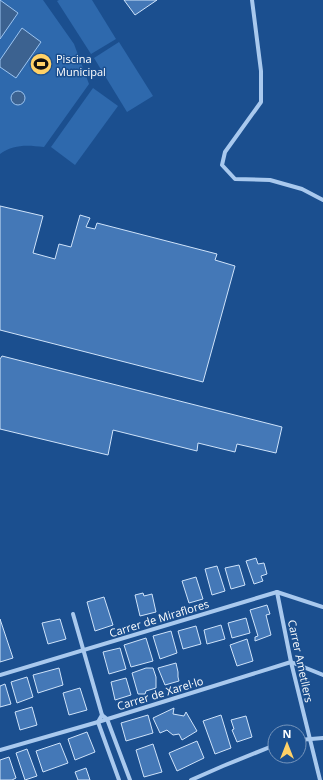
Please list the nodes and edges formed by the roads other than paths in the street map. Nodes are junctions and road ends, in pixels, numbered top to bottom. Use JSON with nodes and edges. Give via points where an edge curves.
{"nodes":[{"id":1,"x":252,"y":0,"type":"edge"},
{"id":2,"x":323,"y":200,"type":"edge"},
{"id":3,"x":277,"y":592,"type":"junction"},
{"id":4,"x":323,"y":607,"type":"edge"},
{"id":5,"x":73,"y":614,"type":"dead end"},
{"id":6,"x":83,"y":650,"type":"junction"},
{"id":7,"x":290,"y":662,"type":"junction"},
{"id":8,"x":0,"y":675,"type":"edge"},
{"id":9,"x":323,"y":675,"type":"edge"},
{"id":10,"x":102,"y":715,"type":"junction"},
{"id":11,"x":107,"y":719,"type":"junction"},
{"id":12,"x":98,"y":722,"type":"junction"},
{"id":13,"x":309,"y":738,"type":"junction"},
{"id":14,"x":323,"y":738,"type":"edge"},
{"id":15,"x":267,"y":748,"type":"edge"},
{"id":16,"x":0,"y":750,"type":"edge"},
{"id":17,"x":119,"y":780,"type":"edge"},
{"id":18,"x":130,"y":780,"type":"edge"},
{"id":19,"x":191,"y":780,"type":"edge"},
{"id":20,"x":320,"y":780,"type":"edge"}],
"edges":[{"from":1,"to":2,"type":"street","via":[[261,71],[261,102],[225,152],[222,165],[235,178],[270,180],[302,189]]},
{"from":3,"to":4,"type":"street"},
{"from":3,"to":6,"type":"street","name":"Carrer de Miraflores"},
{"from":3,"to":7,"type":"street","name":"Carrer Ametllers"},
{"from":5,"to":6,"type":"street"},
{"from":6,"to":8,"type":"street","name":"Carrer de Miraflores"},
{"from":6,"to":10,"type":"street"},
{"from":7,"to":9,"type":"street"},
{"from":7,"to":11,"type":"street","name":"Carrer de Xarel·lo"},
{"from":7,"to":13,"type":"street","name":"Carrer Ametllers"},
{"from":10,"to":11,"type":"street"},
{"from":10,"to":12,"type":"street"},
{"from":11,"to":12,"type":"street","name":"Carrer de Xarel·lo"},
{"from":11,"to":18,"type":"street"},
{"from":12,"to":16,"type":"street","name":"Carrer de Xarel·lo"},
{"from":12,"to":17,"type":"street"},
{"from":13,"to":14,"type":"street"},
{"from":13,"to":20,"type":"street","name":"Carrer Ametllers"},
{"from":15,"to":19,"type":"street"}]}
